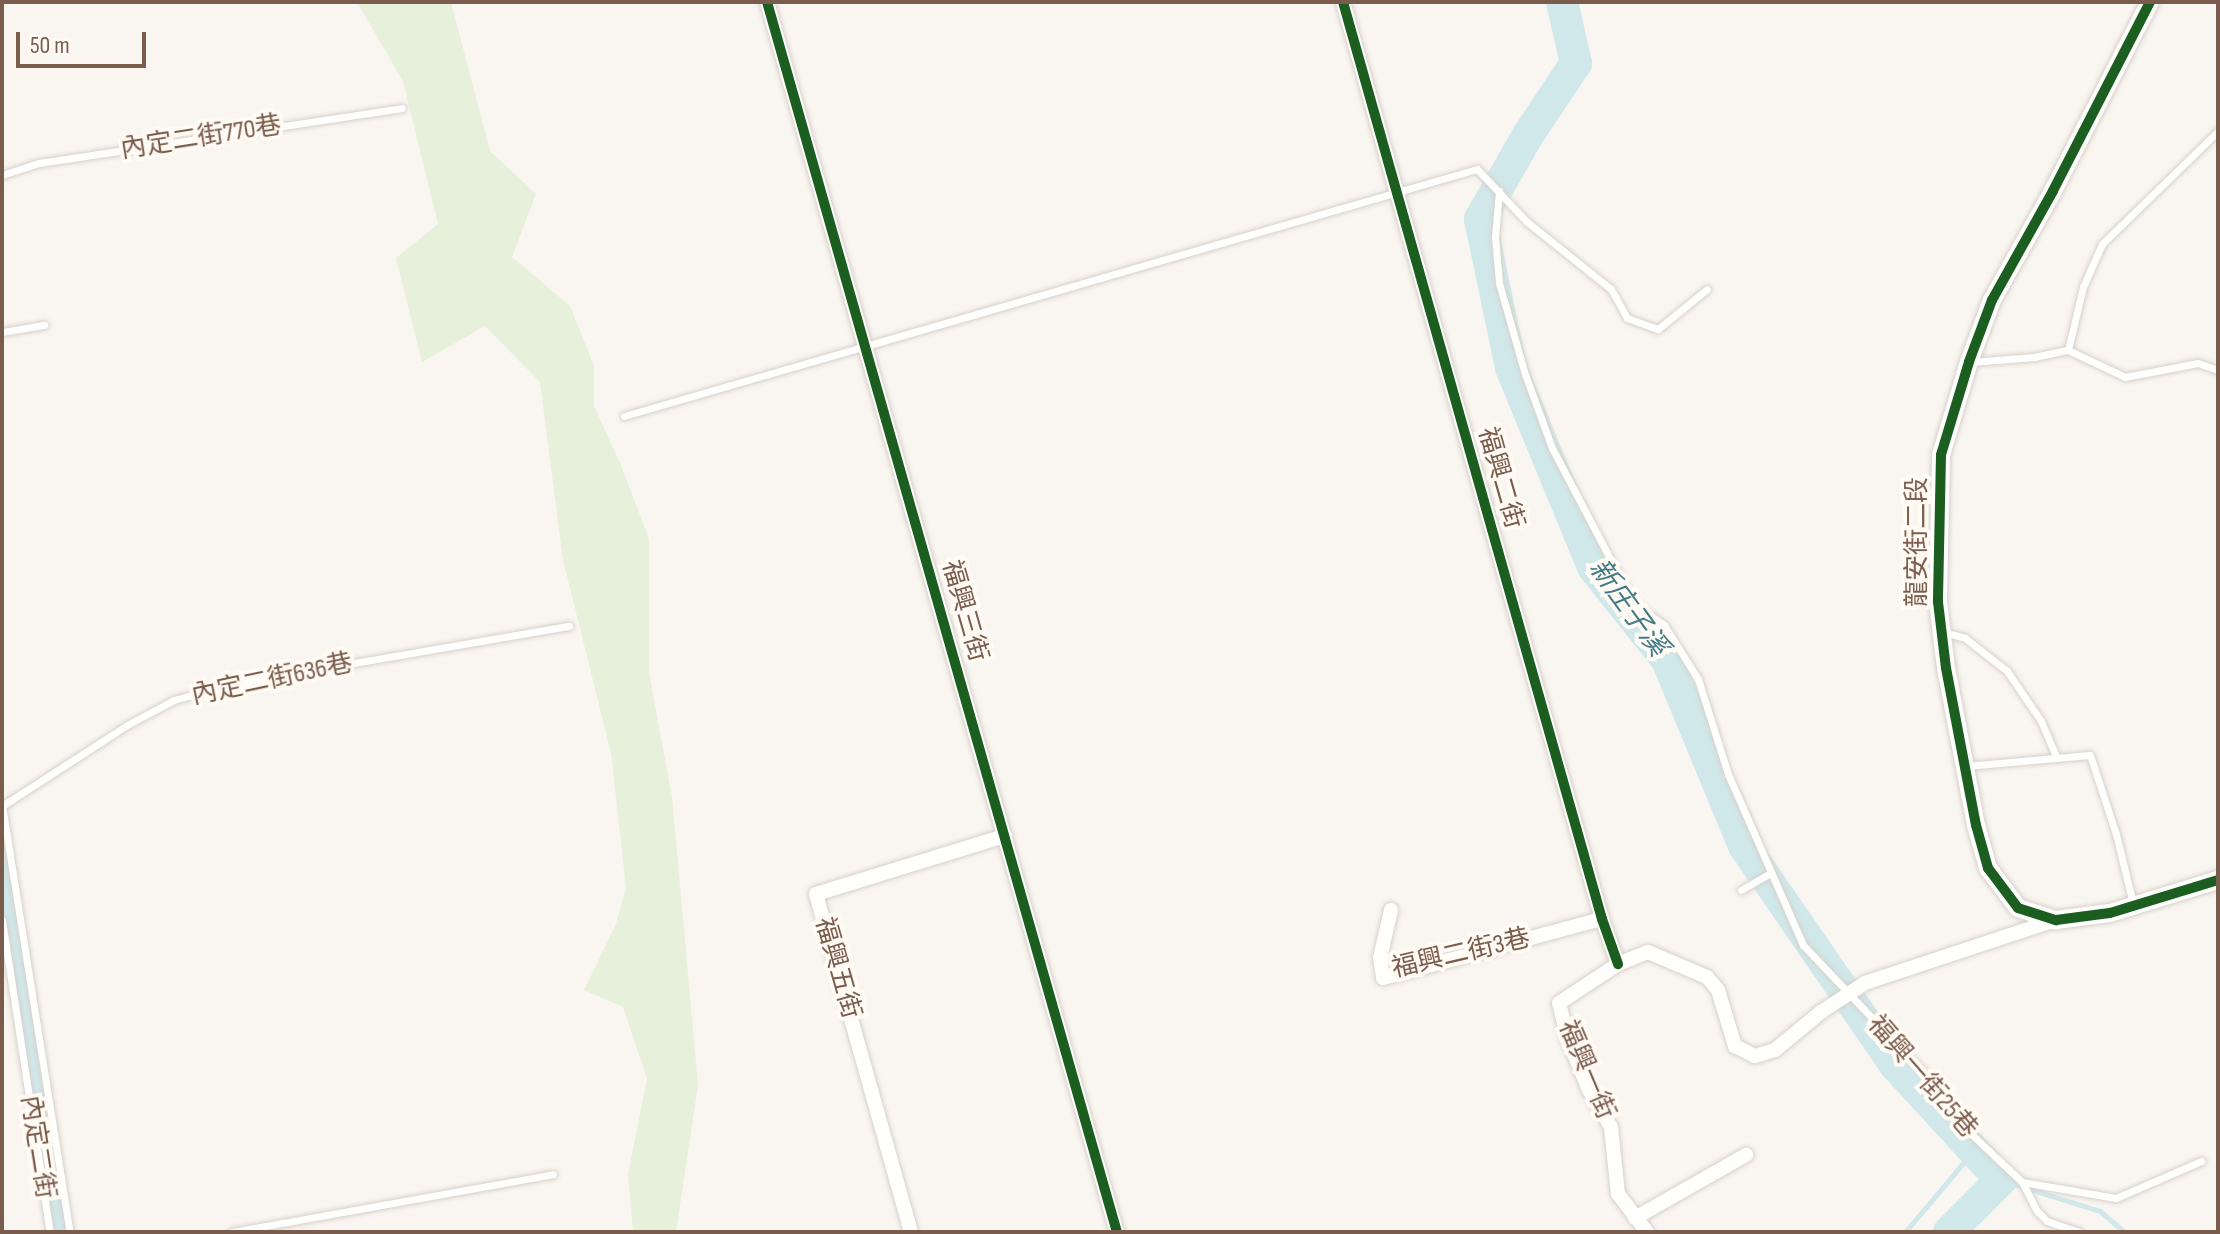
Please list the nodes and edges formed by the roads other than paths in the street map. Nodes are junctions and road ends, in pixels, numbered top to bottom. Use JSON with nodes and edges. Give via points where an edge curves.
{"nodes":[{"id":1,"x":767,"y":2,"type":"edge"},
{"id":2,"x":1343,"y":2,"type":"edge"},
{"id":3,"x":2150,"y":2,"type":"edge"},
{"id":4,"x":402,"y":108,"type":"dead end"},
{"id":5,"x":2218,"y":131,"type":"edge"},
{"id":6,"x":2,"y":175,"type":"edge"},
{"id":7,"x":1397,"y":191,"type":"junction"},
{"id":8,"x":1499,"y":191,"type":"junction"},
{"id":9,"x":1707,"y":289,"type":"dead end"},
{"id":10,"x":44,"y":325,"type":"dead end"},
{"id":11,"x":2,"y":332,"type":"edge"},
{"id":12,"x":865,"y":345,"type":"junction"},
{"id":13,"x":2068,"y":350,"type":"junction"},
{"id":14,"x":1969,"y":362,"type":"junction"},
{"id":15,"x":2218,"y":370,"type":"edge"},
{"id":16,"x":624,"y":416,"type":"dead end"},
{"id":17,"x":569,"y":626,"type":"dead end"},
{"id":18,"x":1941,"y":631,"type":"junction"},
{"id":19,"x":2056,"y":756,"type":"junction"},
{"id":20,"x":1964,"y":766,"type":"junction"},
{"id":21,"x":2,"y":805,"type":"edge"},
{"id":22,"x":1005,"y":836,"type":"junction"},
{"id":23,"x":1771,"y":873,"type":"junction"},
{"id":24,"x":2218,"y":880,"type":"edge"},
{"id":25,"x":1741,"y":890,"type":"dead end"},
{"id":26,"x":2134,"y":906,"type":"junction"},
{"id":27,"x":1391,"y":910,"type":"dead end"},
{"id":28,"x":1602,"y":919,"type":"junction"},
{"id":29,"x":2,"y":920,"type":"edge"},
{"id":30,"x":2056,"y":920,"type":"junction"},
{"id":31,"x":1618,"y":964,"type":"junction"},
{"id":32,"x":1843,"y":997,"type":"junction"},
{"id":33,"x":1746,"y":1155,"type":"dead end"},
{"id":34,"x":2201,"y":1161,"type":"dead end"},
{"id":35,"x":553,"y":1174,"type":"dead end"},
{"id":36,"x":2022,"y":1182,"type":"junction"},
{"id":37,"x":1635,"y":1218,"type":"junction"},
{"id":38,"x":50,"y":1232,"type":"edge"},
{"id":39,"x":70,"y":1232,"type":"edge"},
{"id":40,"x":232,"y":1232,"type":"edge"},
{"id":41,"x":911,"y":1232,"type":"edge"},
{"id":42,"x":1117,"y":1232,"type":"edge"},
{"id":43,"x":1647,"y":1232,"type":"edge"},
{"id":44,"x":2079,"y":1232,"type":"edge"}],
"edges":[{"from":1,"to":12,"type":"street","name":"福興三街"},
{"from":2,"to":7,"type":"street","name":"福興二街"},
{"from":3,"to":14,"type":"street","name":"龍安街二段","via":[[1992,300]]},
{"from":4,"to":6,"type":"lane","name":"內定二街770巷","via":[[39,163]]},
{"from":5,"to":13,"type":"lane","via":[[2102,244],[2083,287]]},
{"from":7,"to":8,"type":"lane","via":[[1477,169]]},
{"from":7,"to":12,"type":"lane"},
{"from":7,"to":28,"type":"street","name":"福興二街"},
{"from":8,"to":9,"type":"lane","via":[[1526,221],[1611,289],[1627,318],[1658,329]]},
{"from":8,"to":23,"type":"lane","name":"福興一街25巷","via":[[1499,283],[1552,448],[1634,604],[1664,625],[1698,679],[1728,774]]},
{"from":10,"to":11,"type":"lane"},
{"from":12,"to":16,"type":"lane"},
{"from":12,"to":22,"type":"street","name":"福興三街"},
{"from":13,"to":14,"type":"lane"},
{"from":13,"to":15,"type":"lane","via":[[2125,377],[2198,363]]},
{"from":14,"to":18,"type":"street","name":"龍安街二段","via":[[1941,455]]},
{"from":17,"to":21,"type":"lane","name":"內定二街636巷","via":[[232,684],[174,700]]},
{"from":18,"to":19,"type":"lane","via":[[1965,638],[2007,671],[2041,721]]},
{"from":18,"to":20,"type":"street","name":"龍安街二段"},
{"from":19,"to":20,"type":"lane"},
{"from":19,"to":26,"type":"lane","via":[[2090,755]]},
{"from":20,"to":30,"type":"street","name":"龍安街二段","via":[[1988,868],[2018,908]]},
{"from":21,"to":39,"type":"lane"},
{"from":22,"to":41,"type":"street","name":"福興五街","via":[[816,894]]},
{"from":22,"to":42,"type":"street","name":"福興三街"},
{"from":23,"to":25,"type":"lane"},
{"from":23,"to":32,"type":"lane","name":"福興一街25巷","via":[[1803,945]]},
{"from":24,"to":26,"type":"street","name":"龍安街二段"},
{"from":26,"to":30,"type":"street","name":"龍安街二段"},
{"from":27,"to":28,"type":"street","name":"福興二街3巷","via":[[1380,958],[1383,978]]},
{"from":28,"to":31,"type":"street","name":"福興二街"},
{"from":29,"to":38,"type":"lane","name":"內定二街"},
{"from":30,"to":32,"type":"street","via":[[1865,983]]},
{"from":31,"to":32,"type":"street","name":"福興一街","via":[[1648,952],[1707,977],[1718,990],[1735,1046],[1755,1056],[1775,1050]]},
{"from":31,"to":37,"type":"street","name":"福興一街","via":[[1559,1003],[1589,1090],[1611,1127],[1618,1194]]},
{"from":32,"to":36,"type":"lane","name":"福興一街25巷","via":[[1944,1094],[1948,1112]]},
{"from":33,"to":37,"type":"street"},
{"from":34,"to":36,"type":"lane","via":[[2116,1198]]},
{"from":35,"to":40,"type":"lane"},
{"from":36,"to":44,"type":"lane","name":"福興一街25巷","via":[[2047,1221]]},
{"from":37,"to":43,"type":"street","name":"福興一街"}]}
